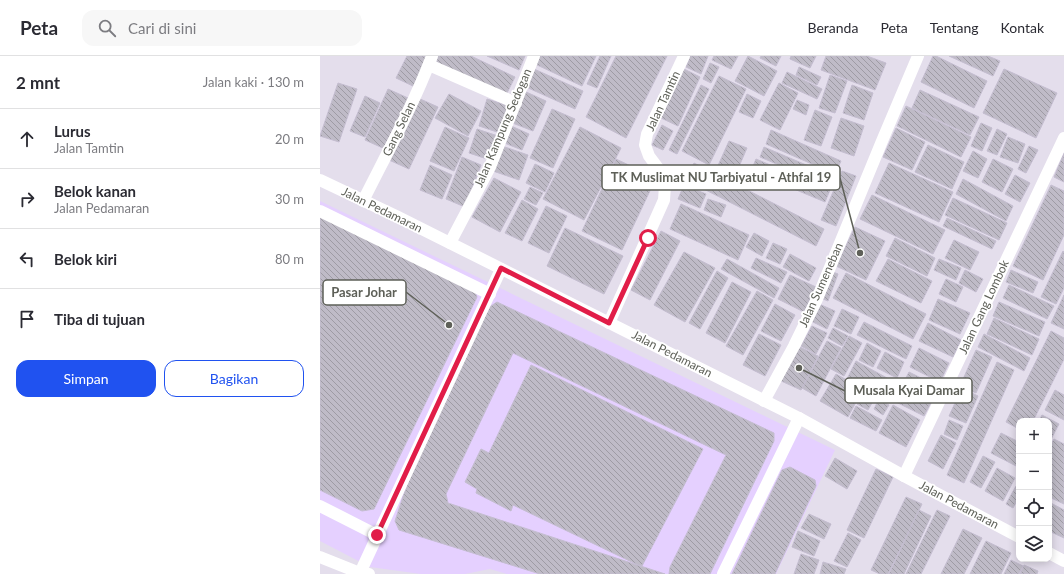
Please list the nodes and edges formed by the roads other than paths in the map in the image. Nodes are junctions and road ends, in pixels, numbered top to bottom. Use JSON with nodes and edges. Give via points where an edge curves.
{"nodes":[{"id":1,"x":534,"y":56,"type":"edge"},
{"id":2,"x":684,"y":56,"type":"edge"},
{"id":3,"x":918,"y":56,"type":"edge"},
{"id":4,"x":430,"y":60,"type":"edge"},
{"id":5,"x":516,"y":103,"type":"junction"},
{"id":6,"x":1064,"y":138,"type":"edge"},
{"id":7,"x":320,"y":180,"type":"edge"},
{"id":8,"x":363,"y":200,"type":"junction"},
{"id":9,"x":320,"y":211,"type":"edge"},
{"id":10,"x":450,"y":243,"type":"junction"},
{"id":11,"x":501,"y":268,"type":"junction"},
{"id":12,"x":490,"y":294,"type":"junction"},
{"id":13,"x":609,"y":323,"type":"junction"},
{"id":14,"x":764,"y":401,"type":"junction"},
{"id":15,"x":799,"y":418,"type":"junction"},
{"id":16,"x":904,"y":476,"type":"junction"},
{"id":17,"x":320,"y":506,"type":"edge"},
{"id":18,"x":377,"y":535,"type":"junction"},
{"id":19,"x":1016,"y":535,"type":"edge"},
{"id":20,"x":1052,"y":555,"type":"edge"},
{"id":21,"x":320,"y":557,"type":"edge"},
{"id":22,"x":1064,"y":561,"type":"edge"},
{"id":23,"x":364,"y":573,"type":"edge"},
{"id":24,"x":722,"y":574,"type":"edge"}],
"edges":[{"from":1,"to":5,"type":"street","name":"Jalan Kampung Sedogan"},
{"from":2,"to":13,"type":"street","name":"Jalan Tamtin","via":[[647,134],[645,145],[649,156],[661,172],[665,186],[664,200]]},
{"from":3,"to":14,"type":"street","name":"Jalan Sumeneban","via":[[817,299]]},
{"from":4,"to":5,"type":"street"},
{"from":4,"to":8,"type":"street","name":"Gang Selan"},
{"from":5,"to":10,"type":"street","name":"Jalan Kampung Sedogan","via":[[490,167]]},
{"from":6,"to":16,"type":"street","name":"Jalan Gang Lombok"},
{"from":7,"to":8,"type":"street","name":"Jalan Pedamaran"},
{"from":8,"to":10,"type":"street","name":"Jalan Pedamaran"},
{"from":9,"to":12,"type":"street"},
{"from":10,"to":11,"type":"street","name":"Jalan Pedamaran"},
{"from":11,"to":12,"type":"street"},
{"from":11,"to":13,"type":"street","name":"Jalan Pedamaran"},
{"from":12,"to":18,"type":"street"},
{"from":13,"to":14,"type":"street","name":"Jalan Pedamaran"},
{"from":14,"to":15,"type":"street","name":"Jalan Pedamaran"},
{"from":15,"to":16,"type":"street","name":"Jalan Pedamaran"},
{"from":15,"to":24,"type":"street"},
{"from":16,"to":19,"type":"street","name":"Jalan Pedamaran"},
{"from":17,"to":18,"type":"street"},
{"from":18,"to":23,"type":"street"},
{"from":20,"to":22,"type":"street"},
{"from":21,"to":23,"type":"street"}]}
